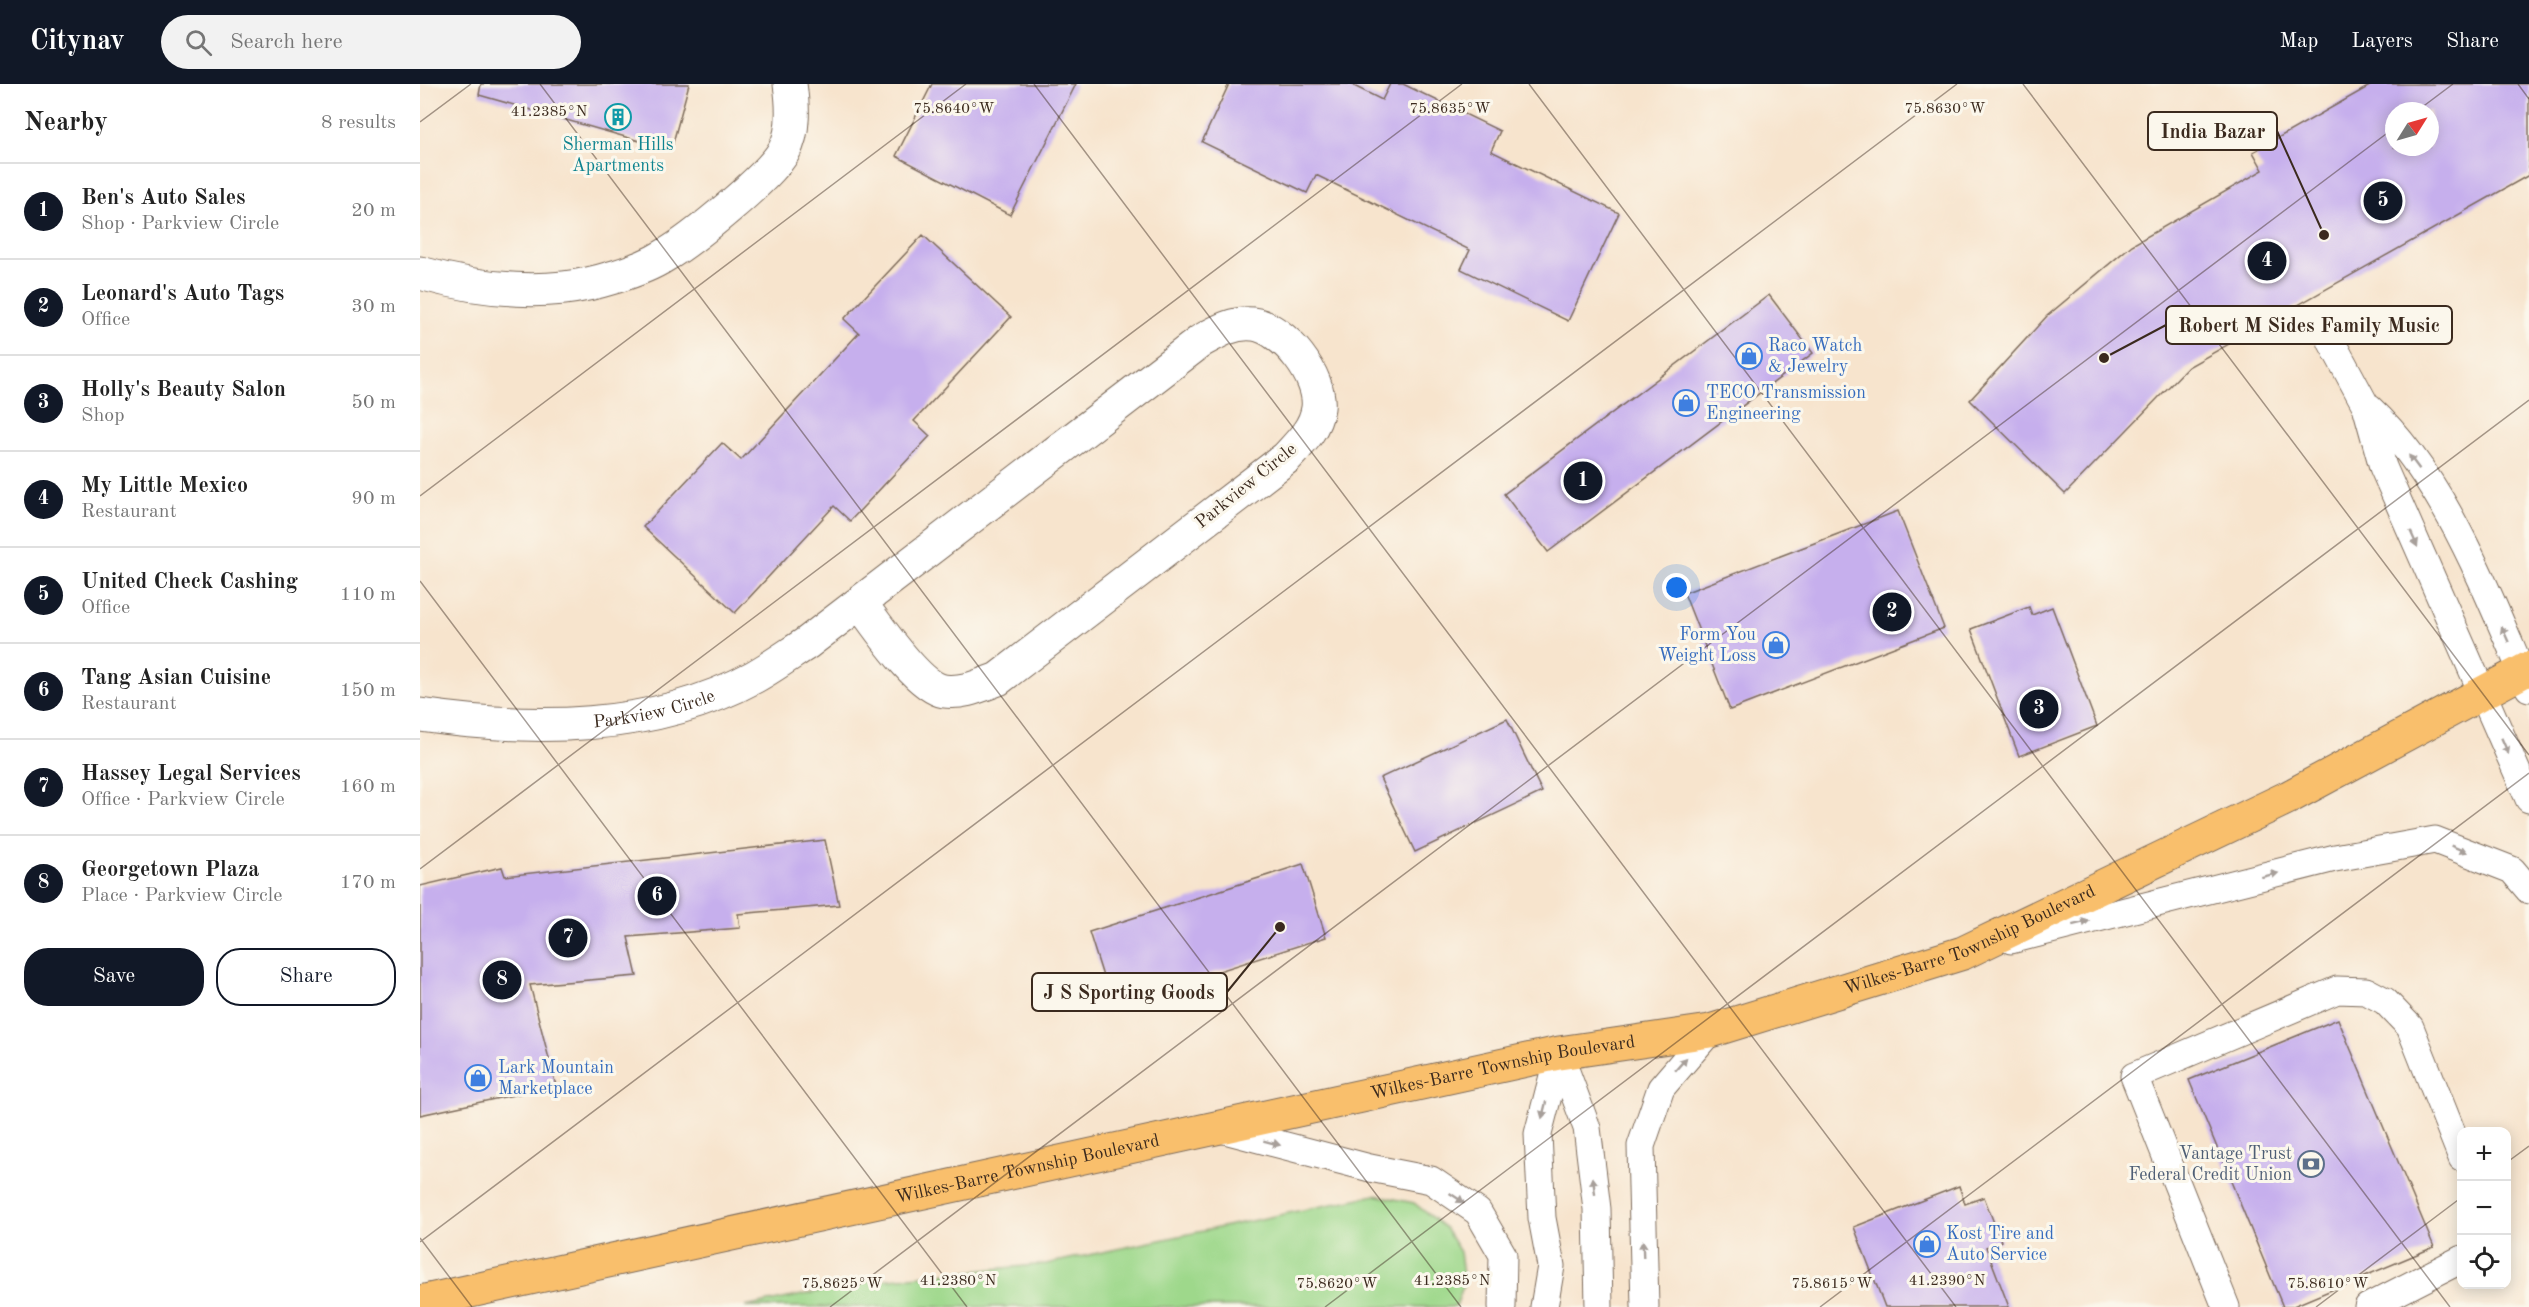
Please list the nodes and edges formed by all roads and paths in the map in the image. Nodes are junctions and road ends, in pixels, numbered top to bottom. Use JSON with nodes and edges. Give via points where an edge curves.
{"nodes":[{"id":1,"x":790,"y":84,"type":"edge"},
{"id":2,"x":420,"y":273,"type":"edge"},
{"id":3,"x":2331,"y":341,"type":"dead end"},
{"id":4,"x":2366,"y":406,"type":"junction"},
{"id":5,"x":861,"y":604,"type":"junction"},
{"id":6,"x":2527,"y":676,"type":"edge"},
{"id":7,"x":2482,"y":694,"type":"junction"},
{"id":8,"x":420,"y":715,"type":"edge"},
{"id":9,"x":2529,"y":799,"type":"edge"},
{"id":10,"x":2529,"y":890,"type":"edge"},
{"id":11,"x":1963,"y":952,"type":"junction"},
{"id":12,"x":1710,"y":1031,"type":"junction"},
{"id":13,"x":1559,"y":1053,"type":"junction"},
{"id":14,"x":1216,"y":1128,"type":"junction"},
{"id":15,"x":2457,"y":1145,"type":"edge"},
{"id":16,"x":2457,"y":1261,"type":"edge"},
{"id":17,"x":420,"y":1302,"type":"edge"},
{"id":18,"x":1502,"y":1307,"type":"edge"},
{"id":19,"x":1544,"y":1307,"type":"edge"},
{"id":20,"x":1599,"y":1307,"type":"edge"},
{"id":21,"x":1645,"y":1307,"type":"edge"},
{"id":22,"x":2226,"y":1307,"type":"edge"},
{"id":23,"x":2368,"y":1307,"type":"edge"}],
"edges":[{"from":1,"to":2,"type":"street","via":[[794,110],[784,151],[751,186],[663,257],[566,288],[511,289]]},
{"from":3,"to":4,"type":"lane"},
{"from":6,"to":4,"type":"lane","one_way":true,"via":[[2476,568],[2423,474],[2385,423]]},
{"from":4,"to":7,"type":"lane","one_way":true,"via":[[2383,467]]},
{"from":5,"to":5,"type":"street","name":"Parkview Circle","via":[[1201,341],[1225,327],[1253,324],[1281,335],[1315,379],[1318,408],[1308,434],[1286,458],[998,679],[967,690],[942,691],[914,672]]},
{"from":5,"to":8,"type":"street","name":"Parkview Circle","via":[[753,677],[702,700],[643,716],[575,724],[479,724]]},
{"from":6,"to":7,"type":"main road","name":"Wilkes-Barre Township Boulevard"},
{"from":7,"to":9,"type":"lane","one_way":true},
{"from":7,"to":11,"type":"main road","name":"Wilkes-Barre Township Boulevard","via":[[2209,837]]},
{"from":11,"to":10,"type":"lane","one_way":true,"via":[[2335,858],[2435,840],[2512,870]]},
{"from":11,"to":12,"type":"main road","name":"Wilkes-Barre Township Boulevard"},
{"from":12,"to":13,"type":"main road","name":"Wilkes-Barre Township Boulevard"},
{"from":21,"to":12,"type":"lane","one_way":true,"via":[[1641,1146],[1661,1088]]},
{"from":13,"to":14,"type":"main road","name":"Wilkes-Barre Township Boulevard"},
{"from":13,"to":19,"type":"lane","one_way":true,"via":[[1538,1134],[1542,1218],[1551,1266]]},
{"from":20,"to":13,"type":"lane","one_way":true,"via":[[1597,1209],[1587,1128]]},
{"from":14,"to":17,"type":"main road","name":"Wilkes-Barre Township Boulevard"},
{"from":14,"to":18,"type":"lane","one_way":true,"via":[[1431,1180],[1478,1212],[1503,1255]]},
{"from":15,"to":22,"type":"lane","via":[[2410,1027],[2385,1001],[2366,992],[2337,990],[2134,1076]]},
{"from":16,"to":23,"type":"lane"}]}
